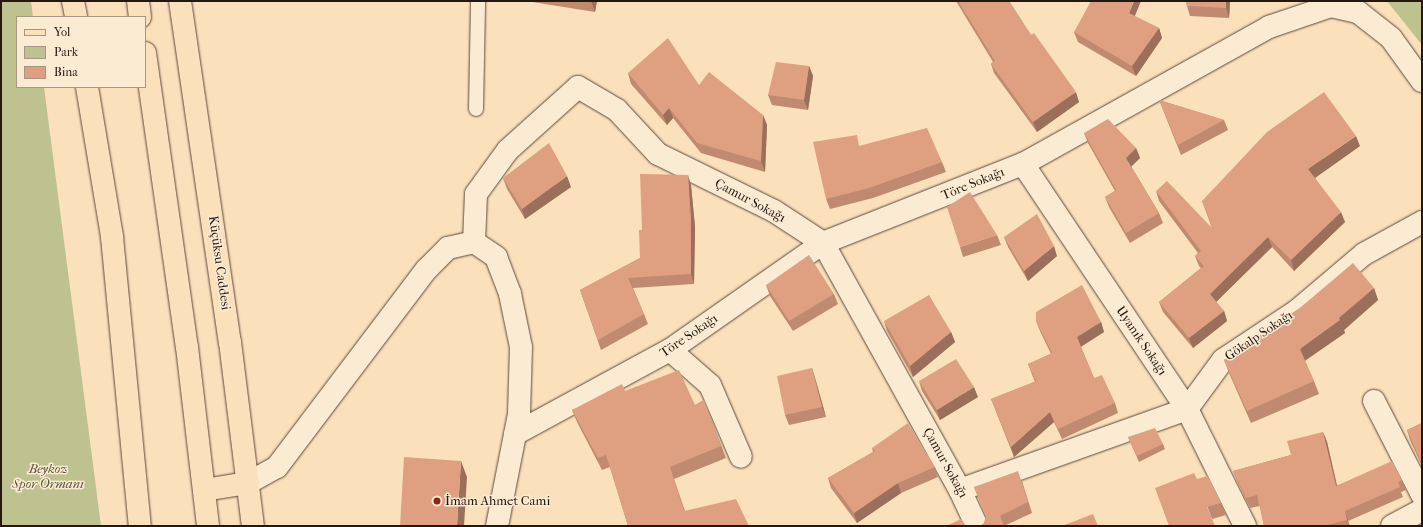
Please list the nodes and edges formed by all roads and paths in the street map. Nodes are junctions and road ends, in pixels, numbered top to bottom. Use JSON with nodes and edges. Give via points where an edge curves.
{"nodes":[{"id":1,"x":73,"y":1,"type":"edge"},
{"id":2,"x":138,"y":1,"type":"edge"},
{"id":3,"x":180,"y":1,"type":"edge"},
{"id":4,"x":478,"y":1,"type":"edge"},
{"id":5,"x":76,"y":16,"type":"edge"},
{"id":6,"x":140,"y":16,"type":"edge"},
{"id":7,"x":146,"y":61,"type":"edge"},
{"id":8,"x":1422,"y":81,"type":"edge"},
{"id":9,"x":87,"y":88,"type":"edge"},
{"id":10,"x":476,"y":109,"type":"dead end"},
{"id":11,"x":1023,"y":164,"type":"junction"},
{"id":12,"x":1422,"y":222,"type":"edge"},
{"id":13,"x":474,"y":242,"type":"junction"},
{"id":14,"x":823,"y":243,"type":"junction"},
{"id":15,"x":670,"y":350,"type":"junction"},
{"id":16,"x":1374,"y":401,"type":"dead end"},
{"id":17,"x":1187,"y":409,"type":"junction"},
{"id":18,"x":515,"y":434,"type":"junction"},
{"id":19,"x":741,"y":457,"type":"dead end"},
{"id":20,"x":248,"y":483,"type":"junction"},
{"id":21,"x":204,"y":490,"type":"junction"},
{"id":22,"x":960,"y":490,"type":"junction"},
{"id":23,"x":1422,"y":495,"type":"edge"},
{"id":24,"x":1422,"y":510,"type":"edge"},
{"id":25,"x":140,"y":526,"type":"edge"},
{"id":26,"x":208,"y":526,"type":"edge"},
{"id":27,"x":254,"y":526,"type":"edge"},
{"id":28,"x":497,"y":526,"type":"edge"},
{"id":29,"x":977,"y":526,"type":"edge"},
{"id":30,"x":1245,"y":526,"type":"edge"},
{"id":31,"x":1392,"y":526,"type":"edge"}],
"edges":[{"from":1,"to":5,"type":"main road"},
{"from":2,"to":6,"type":"main road"},
{"from":3,"to":20,"type":"main road","name":"Küçüksu Caddesi"},
{"from":4,"to":10,"type":"lane"},
{"from":7,"to":21,"type":"main road","via":[[187,347]]},
{"from":8,"to":11,"type":"street","name":"Töre Sokağı","via":[[1391,38],[1358,12],[1331,6],[1268,27]]},
{"from":9,"to":25,"type":"main road","via":[[112,237]]},
{"from":11,"to":14,"type":"street","name":"Töre Sokağı"},
{"from":11,"to":17,"type":"street","name":"Uyanık Sokağı"},
{"from":12,"to":17,"type":"street","name":"Gökalp Sokağı","via":[[1364,254],[1298,310],[1223,360]]},
{"from":13,"to":14,"type":"street","name":"Çamur Sokağı","via":[[476,194],[508,150],[578,87],[617,110],[658,154],[774,211]]},
{"from":13,"to":18,"type":"street","via":[[496,257],[510,294],[521,346],[519,414]]},
{"from":13,"to":20,"type":"street","via":[[448,248],[427,269],[277,467]]},
{"from":14,"to":15,"type":"street","name":"Töre Sokağı"},
{"from":14,"to":22,"type":"street","name":"Çamur Sokağı"},
{"from":15,"to":18,"type":"street","name":"Töre Sokağı"},
{"from":15,"to":19,"type":"street","via":[[710,385]]},
{"from":16,"to":23,"type":"street"},
{"from":17,"to":22,"type":"street"},
{"from":17,"to":30,"type":"street","name":"Uyanık Sokağı"},
{"from":18,"to":28,"type":"street"},
{"from":20,"to":21,"type":"main road"},
{"from":20,"to":27,"type":"main road","name":"Küçüksu Caddesi"},
{"from":21,"to":26,"type":"main road"},
{"from":22,"to":29,"type":"street","name":"Çamur Sokağı"},
{"from":24,"to":31,"type":"street"}]}
